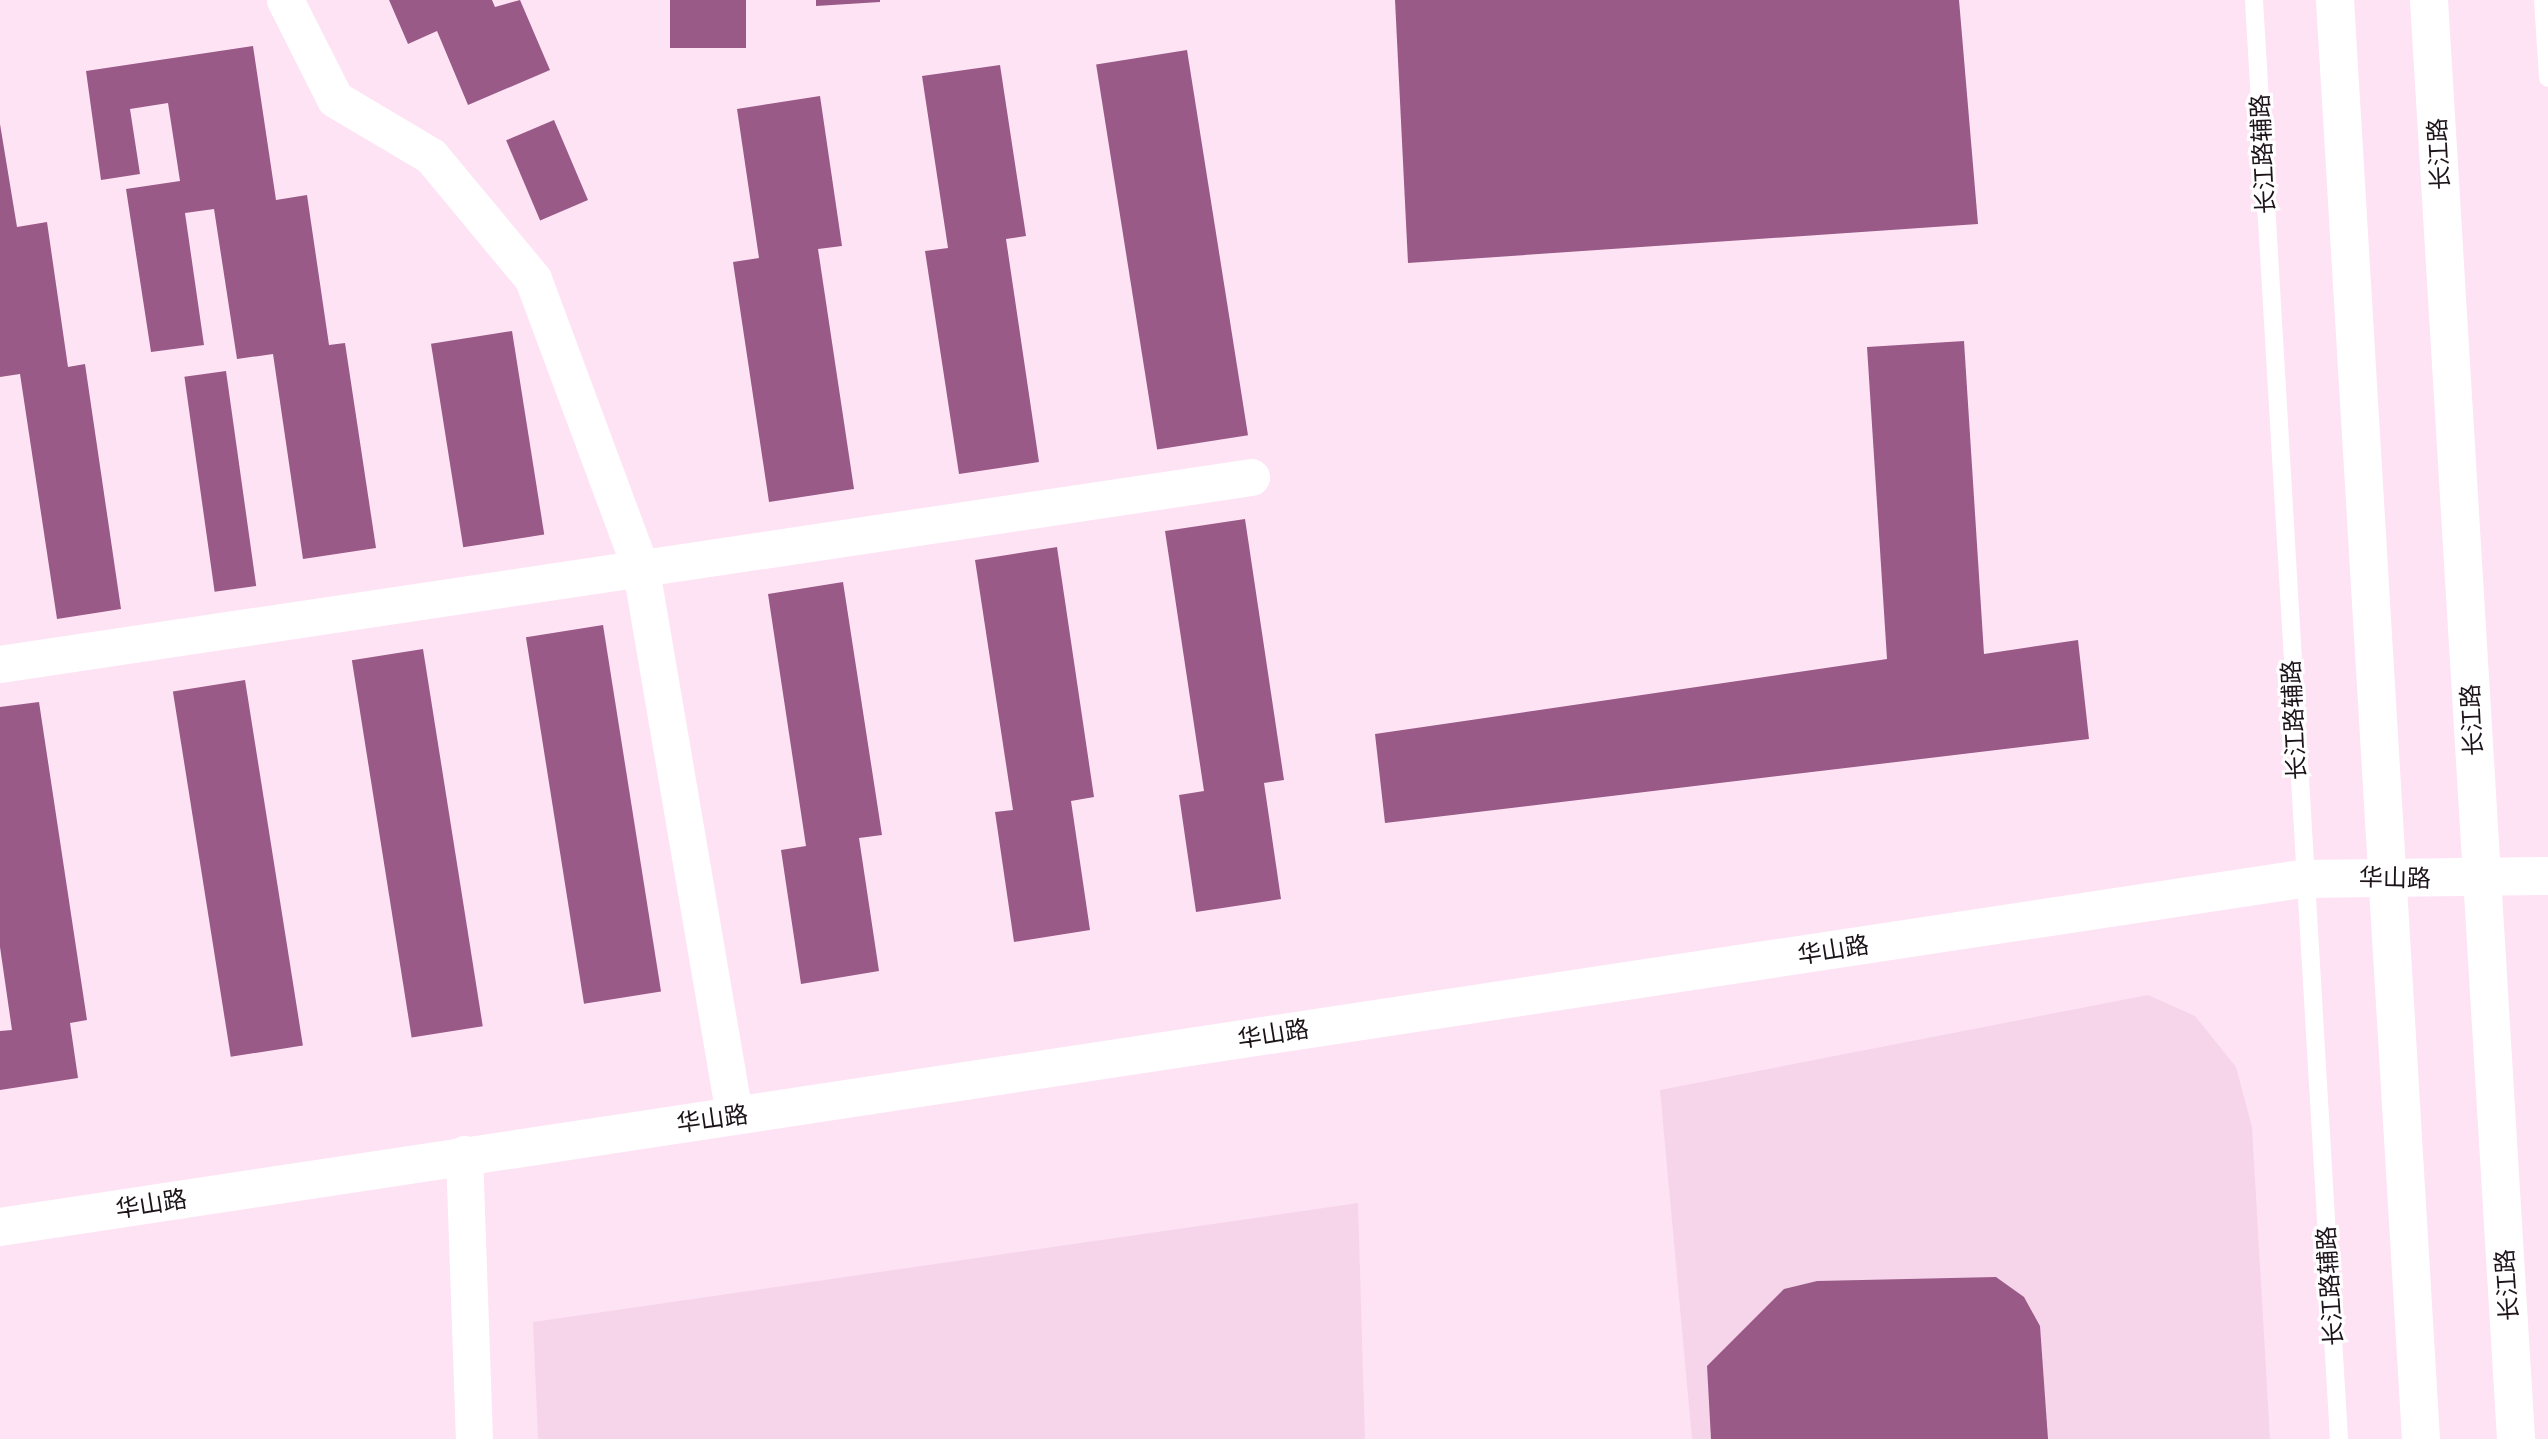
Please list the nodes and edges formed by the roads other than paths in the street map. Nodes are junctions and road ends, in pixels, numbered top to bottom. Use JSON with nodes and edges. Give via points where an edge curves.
{"nodes":[{"id":1,"x":285,"y":0,"type":"edge"},
{"id":2,"x":2253,"y":0,"type":"edge"},
{"id":3,"x":2334,"y":0,"type":"edge"},
{"id":4,"x":2429,"y":0,"type":"edge"},
{"id":5,"x":2543,"y":0,"type":"edge"},
{"id":6,"x":2548,"y":78,"type":"edge"},
{"id":7,"x":1251,"y":477,"type":"dead end"},
{"id":8,"x":641,"y":570,"type":"junction"},
{"id":9,"x":0,"y":664,"type":"edge"},
{"id":10,"x":2386,"y":875,"type":"junction"},
{"id":11,"x":2548,"y":876,"type":"edge"},
{"id":12,"x":2302,"y":879,"type":"junction"},
{"id":13,"x":2481,"y":880,"type":"junction"},
{"id":14,"x":734,"y":1114,"type":"junction"},
{"id":15,"x":464,"y":1154,"type":"junction"},
{"id":16,"x":0,"y":1227,"type":"edge"},
{"id":17,"x":474,"y":1439,"type":"edge"},
{"id":18,"x":2339,"y":1439,"type":"edge"},
{"id":19,"x":2421,"y":1439,"type":"edge"},
{"id":20,"x":2516,"y":1439,"type":"edge"}],
"edges":[{"from":1,"to":8,"type":"street","via":[[335,99],[431,156],[533,279]]},
{"from":2,"to":12,"type":"lane","name":"长江路辅路"},
{"from":3,"to":10,"type":"main road"},
{"from":4,"to":13,"type":"main road","name":"长江路"},
{"from":5,"to":6,"type":"lane"},
{"from":7,"to":8,"type":"street"},
{"from":8,"to":9,"type":"street"},
{"from":8,"to":14,"type":"street"},
{"from":10,"to":12,"type":"main road","name":"华山路"},
{"from":10,"to":13,"type":"main road","name":"华山路"},
{"from":10,"to":19,"type":"main road"},
{"from":11,"to":13,"type":"main road","name":"华山路"},
{"from":12,"to":14,"type":"main road","name":"华山路"},
{"from":12,"to":18,"type":"lane","name":"长江路辅路"},
{"from":13,"to":20,"type":"main road","name":"长江路"},
{"from":14,"to":15,"type":"main road","name":"华山路"},
{"from":15,"to":16,"type":"main road","name":"华山路"},
{"from":15,"to":17,"type":"street"}]}
